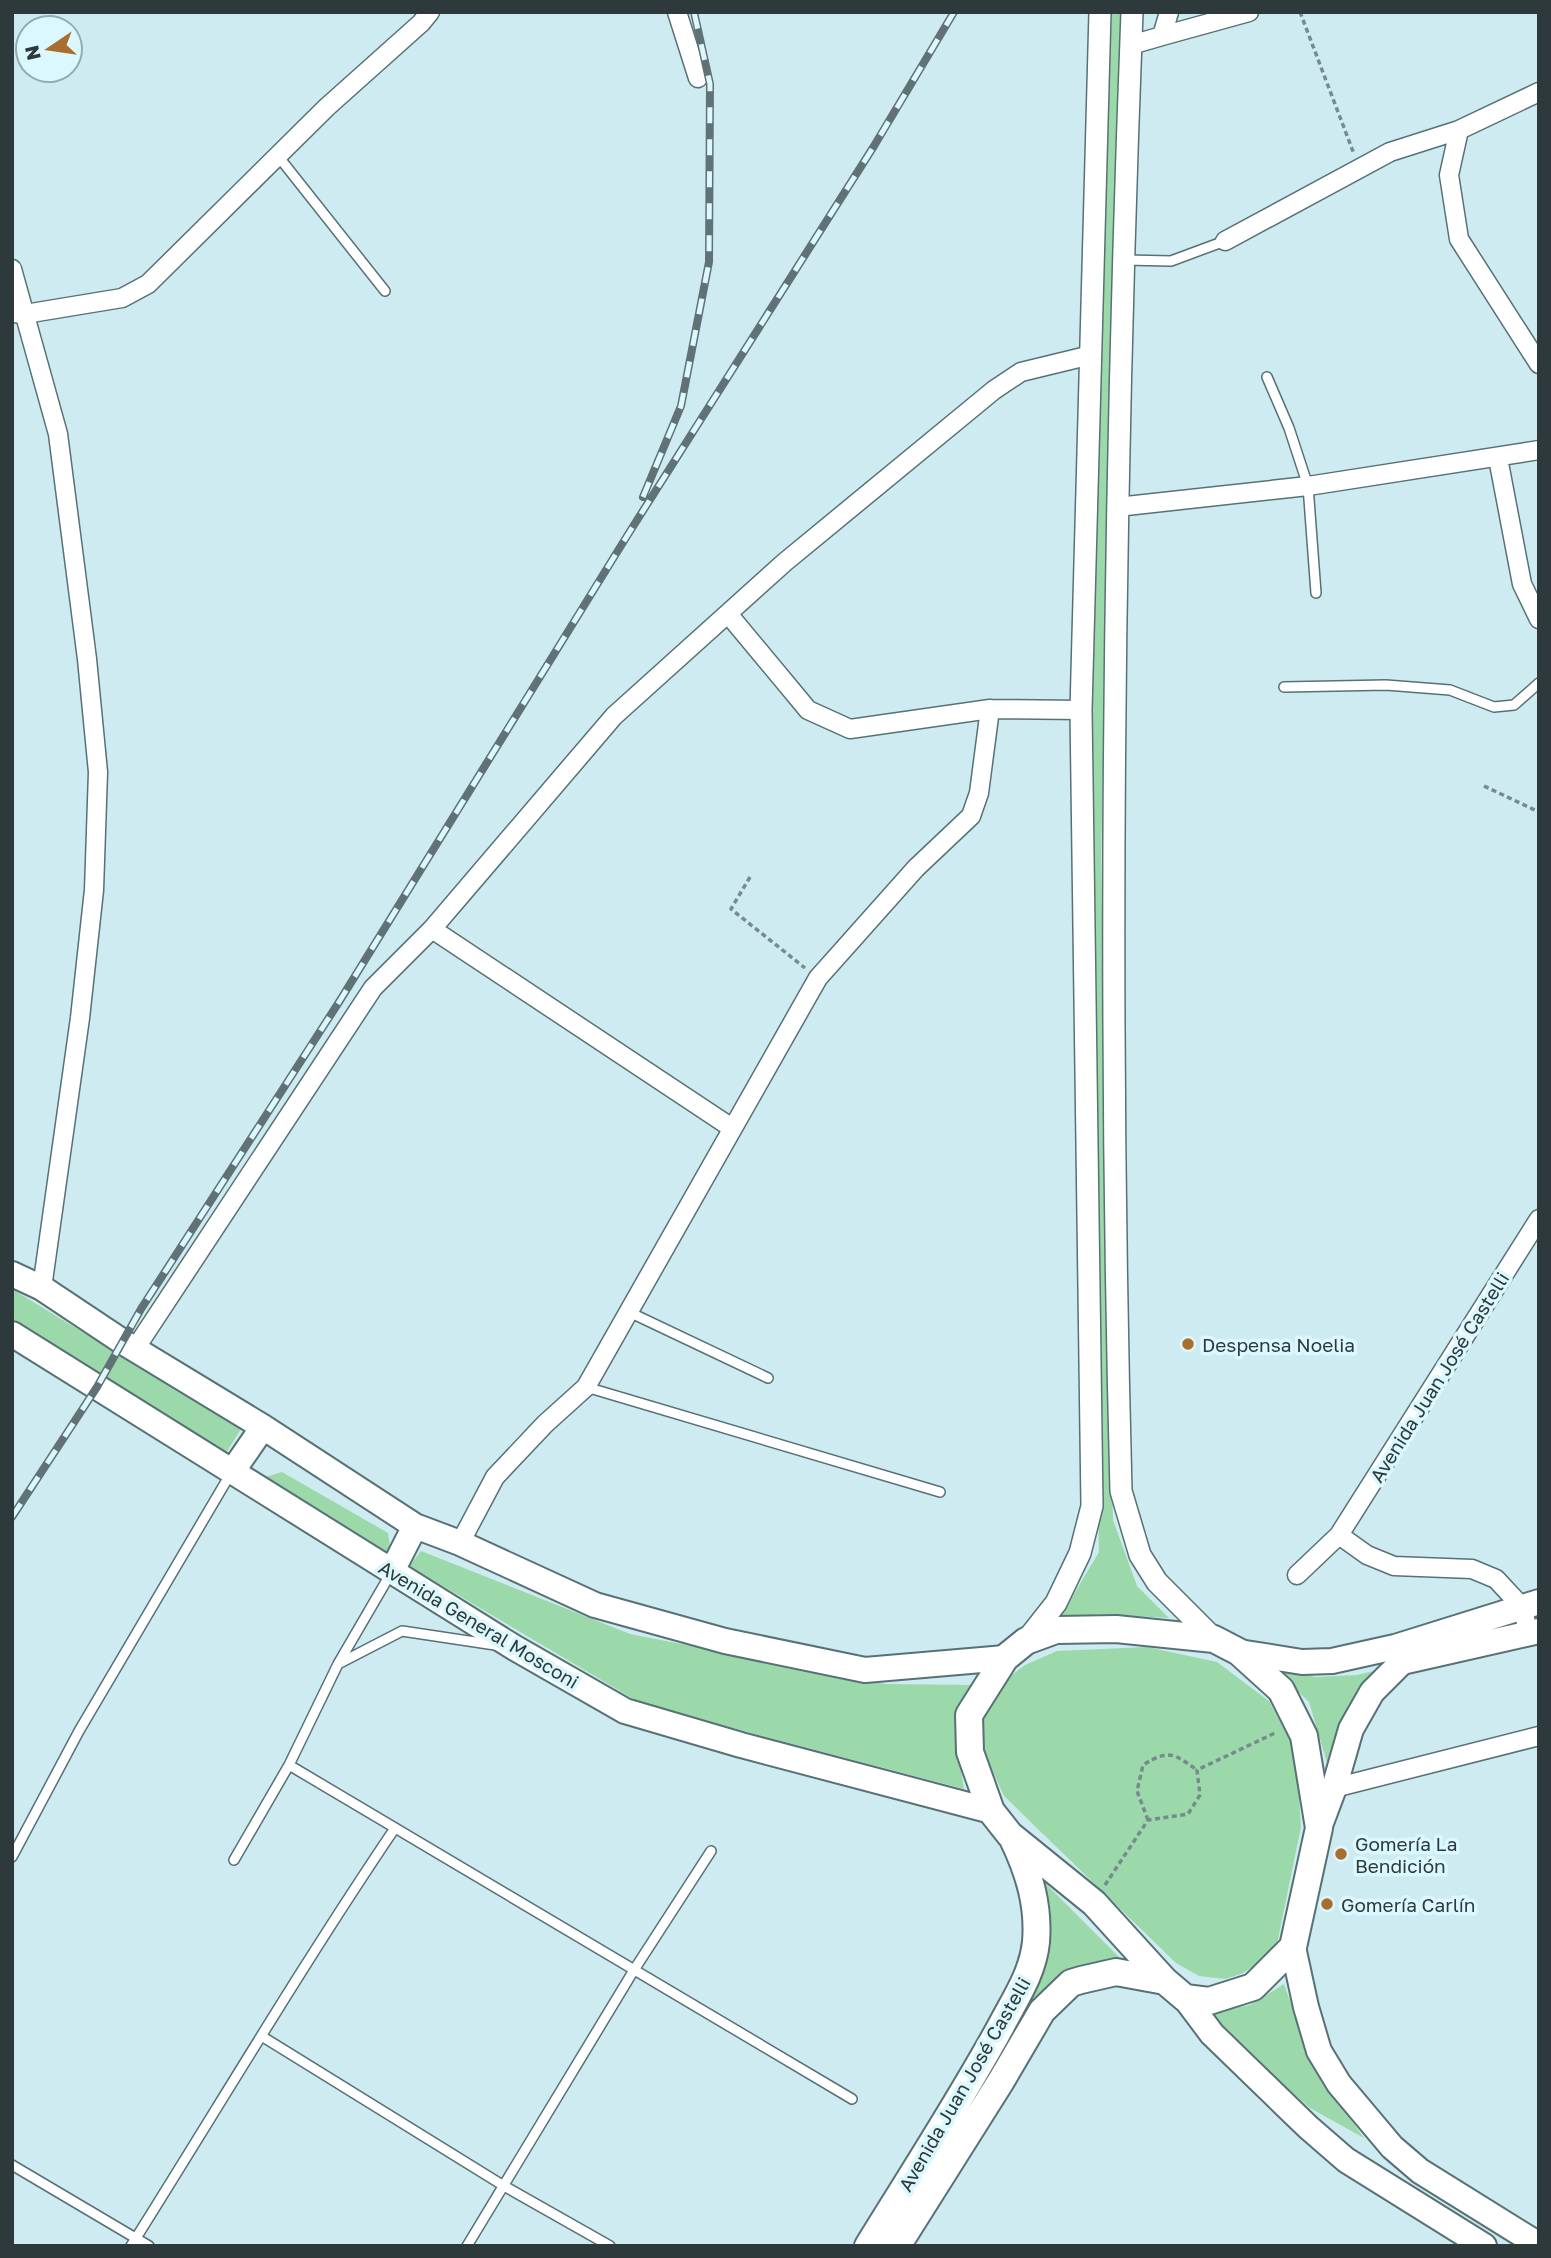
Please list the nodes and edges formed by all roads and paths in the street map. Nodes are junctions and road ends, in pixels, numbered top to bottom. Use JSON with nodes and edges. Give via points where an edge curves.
{"nodes":[{"id":1,"x":430,"y":12,"type":"edge"},
{"id":2,"x":677,"y":12,"type":"edge"},
{"id":3,"x":1100,"y":12,"type":"edge"},
{"id":4,"x":1132,"y":12,"type":"edge"},
{"id":5,"x":1169,"y":12,"type":"edge"},
{"id":6,"x":1249,"y":12,"type":"edge"},
{"id":7,"x":1300,"y":12,"type":"edge"},
{"id":8,"x":1162,"y":36,"type":"junction"},
{"id":9,"x":1131,"y":45,"type":"junction"},
{"id":10,"x":698,"y":78,"type":"dead end"},
{"id":11,"x":1539,"y":92,"type":"edge"},
{"id":12,"x":1459,"y":130,"type":"junction"},
{"id":13,"x":278,"y":156,"type":"junction"},
{"id":14,"x":1360,"y":169,"type":"junction"},
{"id":15,"x":1225,"y":241,"type":"joint"},
{"id":16,"x":1125,"y":260,"type":"junction"},
{"id":17,"x":12,"y":268,"type":"edge"},
{"id":18,"x":385,"y":291,"type":"dead end"},
{"id":19,"x":19,"y":313,"type":"edge"},
{"id":20,"x":1091,"y":355,"type":"junction"},
{"id":21,"x":1539,"y":364,"type":"edge"},
{"id":22,"x":1267,"y":377,"type":"dead end"},
{"id":23,"x":1539,"y":450,"type":"edge"},
{"id":24,"x":1497,"y":458,"type":"junction"},
{"id":25,"x":1308,"y":486,"type":"junction"},
{"id":26,"x":1117,"y":507,"type":"junction"},
{"id":27,"x":1316,"y":593,"type":"dead end"},
{"id":28,"x":729,"y":615,"type":"junction"},
{"id":29,"x":1539,"y":618,"type":"edge"},
{"id":30,"x":1539,"y":683,"type":"edge"},
{"id":31,"x":1284,"y":687,"type":"dead end"},
{"id":32,"x":990,"y":709,"type":"junction"},
{"id":33,"x":1081,"y":710,"type":"junction"},
{"id":34,"x":1484,"y":786,"type":"dead end"},
{"id":35,"x":1539,"y":812,"type":"edge"},
{"id":36,"x":750,"y":877,"type":"dead end"},
{"id":37,"x":432,"y":929,"type":"junction"},
{"id":38,"x":818,"y":978,"type":"junction"},
{"id":39,"x":732,"y":1128,"type":"junction"},
{"id":40,"x":1539,"y":1219,"type":"edge"},
{"id":41,"x":12,"y":1274,"type":"edge"},
{"id":42,"x":42,"y":1288,"type":"junction"},
{"id":43,"x":629,"y":1312,"type":"junction"},
{"id":44,"x":12,"y":1334,"type":"edge"},
{"id":45,"x":135,"y":1349,"type":"junction"},
{"id":46,"x":768,"y":1378,"type":"dead end"},
{"id":47,"x":586,"y":1387,"type":"junction"},
{"id":48,"x":262,"y":1427,"type":"junction"},
{"id":49,"x":232,"y":1472,"type":"junction"},
{"id":50,"x":940,"y":1492,"type":"dead end"},
{"id":51,"x":415,"y":1526,"type":"junction"},
{"id":52,"x":1339,"y":1535,"type":"junction"},
{"id":53,"x":460,"y":1543,"type":"junction"},
{"id":54,"x":392,"y":1571,"type":"junction"},
{"id":55,"x":1297,"y":1575,"type":"dead end"},
{"id":56,"x":1531,"y":1605,"type":"edge"},
{"id":57,"x":1534,"y":1633,"type":"edge"},
{"id":58,"x":1214,"y":1639,"type":"junction"},
{"id":59,"x":1026,"y":1641,"type":"junction"},
{"id":60,"x":515,"y":1648,"type":"junction"},
{"id":61,"x":1239,"y":1652,"type":"junction"},
{"id":62,"x":1005,"y":1658,"type":"junction"},
{"id":63,"x":338,"y":1664,"type":"junction"},
{"id":64,"x":1298,"y":1723,"type":"junction"},
{"id":65,"x":1539,"y":1736,"type":"edge"},
{"id":66,"x":289,"y":1765,"type":"junction"},
{"id":67,"x":1197,"y":1770,"type":"junction"},
{"id":68,"x":1334,"y":1788,"type":"junction"},
{"id":69,"x":991,"y":1811,"type":"junction"},
{"id":70,"x":1148,"y":1820,"type":"junction"},
{"id":71,"x":395,"y":1828,"type":"junction"},
{"id":72,"x":1319,"y":1828,"type":"junction"},
{"id":73,"x":1010,"y":1835,"type":"junction"},
{"id":74,"x":711,"y":1851,"type":"dead end"},
{"id":75,"x":12,"y":1857,"type":"edge"},
{"id":76,"x":234,"y":1860,"type":"dead end"},
{"id":77,"x":1094,"y":1903,"type":"junction"},
{"id":78,"x":1293,"y":1947,"type":"junction"},
{"id":79,"x":634,"y":1970,"type":"junction"},
{"id":80,"x":1165,"y":1981,"type":"junction"},
{"id":81,"x":1185,"y":1998,"type":"junction"},
{"id":82,"x":263,"y":2037,"type":"junction"},
{"id":83,"x":852,"y":2099,"type":"dead end"},
{"id":84,"x":12,"y":2165,"type":"edge"},
{"id":85,"x":504,"y":2186,"type":"junction"},
{"id":86,"x":134,"y":2242,"type":"edge"},
{"id":87,"x":1539,"y":2245,"type":"edge"},
{"id":88,"x":149,"y":2246,"type":"edge"},
{"id":89,"x":467,"y":2246,"type":"edge"},
{"id":90,"x":610,"y":2246,"type":"edge"},
{"id":91,"x":868,"y":2246,"type":"edge"},
{"id":92,"x":897,"y":2246,"type":"edge"},
{"id":93,"x":1485,"y":2246,"type":"edge"}],
"edges":[{"from":1,"to":13,"type":"street"},
{"from":2,"to":10,"type":"street"},
{"from":3,"to":20,"type":"street"},
{"from":4,"to":9,"type":"street"},
{"from":5,"to":8,"type":"street"},
{"from":6,"to":8,"type":"street"},
{"from":7,"to":14,"type":"path"},
{"from":8,"to":9,"type":"street"},
{"from":9,"to":16,"type":"street"},
{"from":11,"to":12,"type":"street"},
{"from":12,"to":14,"type":"street","via":[[1390,152]]},
{"from":12,"to":21,"type":"street","via":[[1449,175],[1459,239]]},
{"from":13,"to":18,"type":"lane"},
{"from":13,"to":19,"type":"street","via":[[148,284],[122,299]]},
{"from":14,"to":15,"type":"street"},
{"from":15,"to":16,"type":"lane","via":[[1171,261]]},
{"from":16,"to":26,"type":"street"},
{"from":17,"to":19,"type":"street"},
{"from":19,"to":42,"type":"street","via":[[58,434],[98,772],[92,915]]},
{"from":20,"to":28,"type":"street","via":[[1021,372],[994,390],[785,562]]},
{"from":20,"to":33,"type":"street"},
{"from":22,"to":25,"type":"lane"},
{"from":23,"to":24,"type":"street"},
{"from":24,"to":25,"type":"street"},
{"from":24,"to":29,"type":"street","via":[[1522,583]]},
{"from":25,"to":26,"type":"street"},
{"from":25,"to":27,"type":"lane"},
{"from":26,"to":58,"type":"street","via":[[1114,925],[1121,1491],[1140,1555],[1157,1581]]},
{"from":28,"to":32,"type":"street","via":[[808,710],[850,730]]},
{"from":28,"to":37,"type":"street","via":[[614,716]]},
{"from":30,"to":31,"type":"lane","via":[[1514,705],[1494,706],[1450,690],[1386,685]]},
{"from":32,"to":33,"type":"street"},
{"from":32,"to":38,"type":"street","via":[[979,793],[971,816],[916,868]]},
{"from":33,"to":59,"type":"street","via":[[1092,1506],[1080,1553],[1056,1603]]},
{"from":34,"to":35,"type":"path"},
{"from":36,"to":38,"type":"path","via":[[731,909]]},
{"from":37,"to":39,"type":"street"},
{"from":37,"to":45,"type":"street","via":[[373,988]]},
{"from":38,"to":39,"type":"street"},
{"from":39,"to":43,"type":"street"},
{"from":40,"to":52,"type":"street","name":"Avenida Juan José Castelli"},
{"from":41,"to":42,"type":"main road"},
{"from":42,"to":45,"type":"main road"},
{"from":43,"to":46,"type":"lane"},
{"from":43,"to":47,"type":"street"},
{"from":44,"to":49,"type":"main road","name":"Avenida General Mosconi"},
{"from":45,"to":48,"type":"main road"},
{"from":47,"to":50,"type":"lane"},
{"from":47,"to":53,"type":"street","via":[[495,1477]]},
{"from":48,"to":49,"type":"main road"},
{"from":48,"to":51,"type":"main road"},
{"from":49,"to":54,"type":"main road","name":"Avenida General Mosconi"},
{"from":49,"to":75,"type":"lane","via":[[79,1731]]},
{"from":51,"to":53,"type":"main road"},
{"from":51,"to":54,"type":"main road"},
{"from":52,"to":55,"type":"street","name":"Avenida Juan José Castelli"},
{"from":52,"to":56,"type":"street","via":[[1367,1555],[1394,1566],[1472,1569],[1496,1579]]},
{"from":53,"to":62,"type":"main road","via":[[595,1605],[751,1647],[865,1670]]},
{"from":54,"to":60,"type":"main road","name":"Avenida General Mosconi"},
{"from":54,"to":63,"type":"lane"},
{"from":56,"to":57,"type":"street"},
{"from":56,"to":61,"type":"main road","via":[[1395,1647],[1332,1661],[1302,1662]]},
{"from":57,"to":68,"type":"main road","via":[[1402,1662],[1372,1692],[1351,1729]]},
{"from":58,"to":59,"type":"main road","via":[[1116,1629],[1056,1630]]},
{"from":58,"to":61,"type":"main road"},
{"from":59,"to":62,"type":"main road"},
{"from":60,"to":63,"type":"lane","via":[[402,1631]]},
{"from":60,"to":69,"type":"main road","name":"Avenida General Mosconi","via":[[625,1711]]},
{"from":61,"to":64,"type":"main road","via":[[1281,1690]]},
{"from":62,"to":69,"type":"main road","via":[[969,1715],[970,1752]]},
{"from":63,"to":66,"type":"lane"},
{"from":64,"to":67,"type":"path"},
{"from":64,"to":72,"type":"main road"},
{"from":65,"to":68,"type":"street"},
{"from":66,"to":71,"type":"lane"},
{"from":66,"to":76,"type":"lane"},
{"from":67,"to":70,"type":"path","via":[[1200,1795],[1188,1814]]},
{"from":67,"to":70,"type":"path","via":[[1175,1754],[1161,1754],[1143,1765],[1137,1791]]},
{"from":68,"to":72,"type":"main road"},
{"from":69,"to":73,"type":"main road"},
{"from":70,"to":77,"type":"path"},
{"from":71,"to":79,"type":"lane"},
{"from":71,"to":82,"type":"lane","via":[[335,1916]]},
{"from":72,"to":78,"type":"main road"},
{"from":73,"to":77,"type":"main road"},
{"from":73,"to":91,"type":"main road","name":"Avenida Juan José Castelli","via":[[1027,1868],[1035,1901],[1036,1942],[1030,1972],[982,2062]]},
{"from":74,"to":79,"type":"lane"},
{"from":77,"to":80,"type":"main road"},
{"from":78,"to":81,"type":"main road","via":[[1253,1987],[1209,2001]]},
{"from":78,"to":87,"type":"main road","via":[[1320,2051],[1339,2084],[1392,2147],[1420,2171]]},
{"from":79,"to":83,"type":"lane"},
{"from":79,"to":85,"type":"lane"},
{"from":80,"to":81,"type":"main road"},
{"from":80,"to":92,"type":"main road","name":"Avenida Juan José Castelli","via":[[1116,1972],[1071,1983],[1051,2002]]},
{"from":81,"to":93,"type":"main road","via":[[1212,2034],[1346,2160]]},
{"from":82,"to":85,"type":"lane"},
{"from":82,"to":86,"type":"lane"},
{"from":84,"to":86,"type":"lane"},
{"from":85,"to":89,"type":"lane"},
{"from":85,"to":90,"type":"lane"},
{"from":86,"to":88,"type":"lane"}]}
